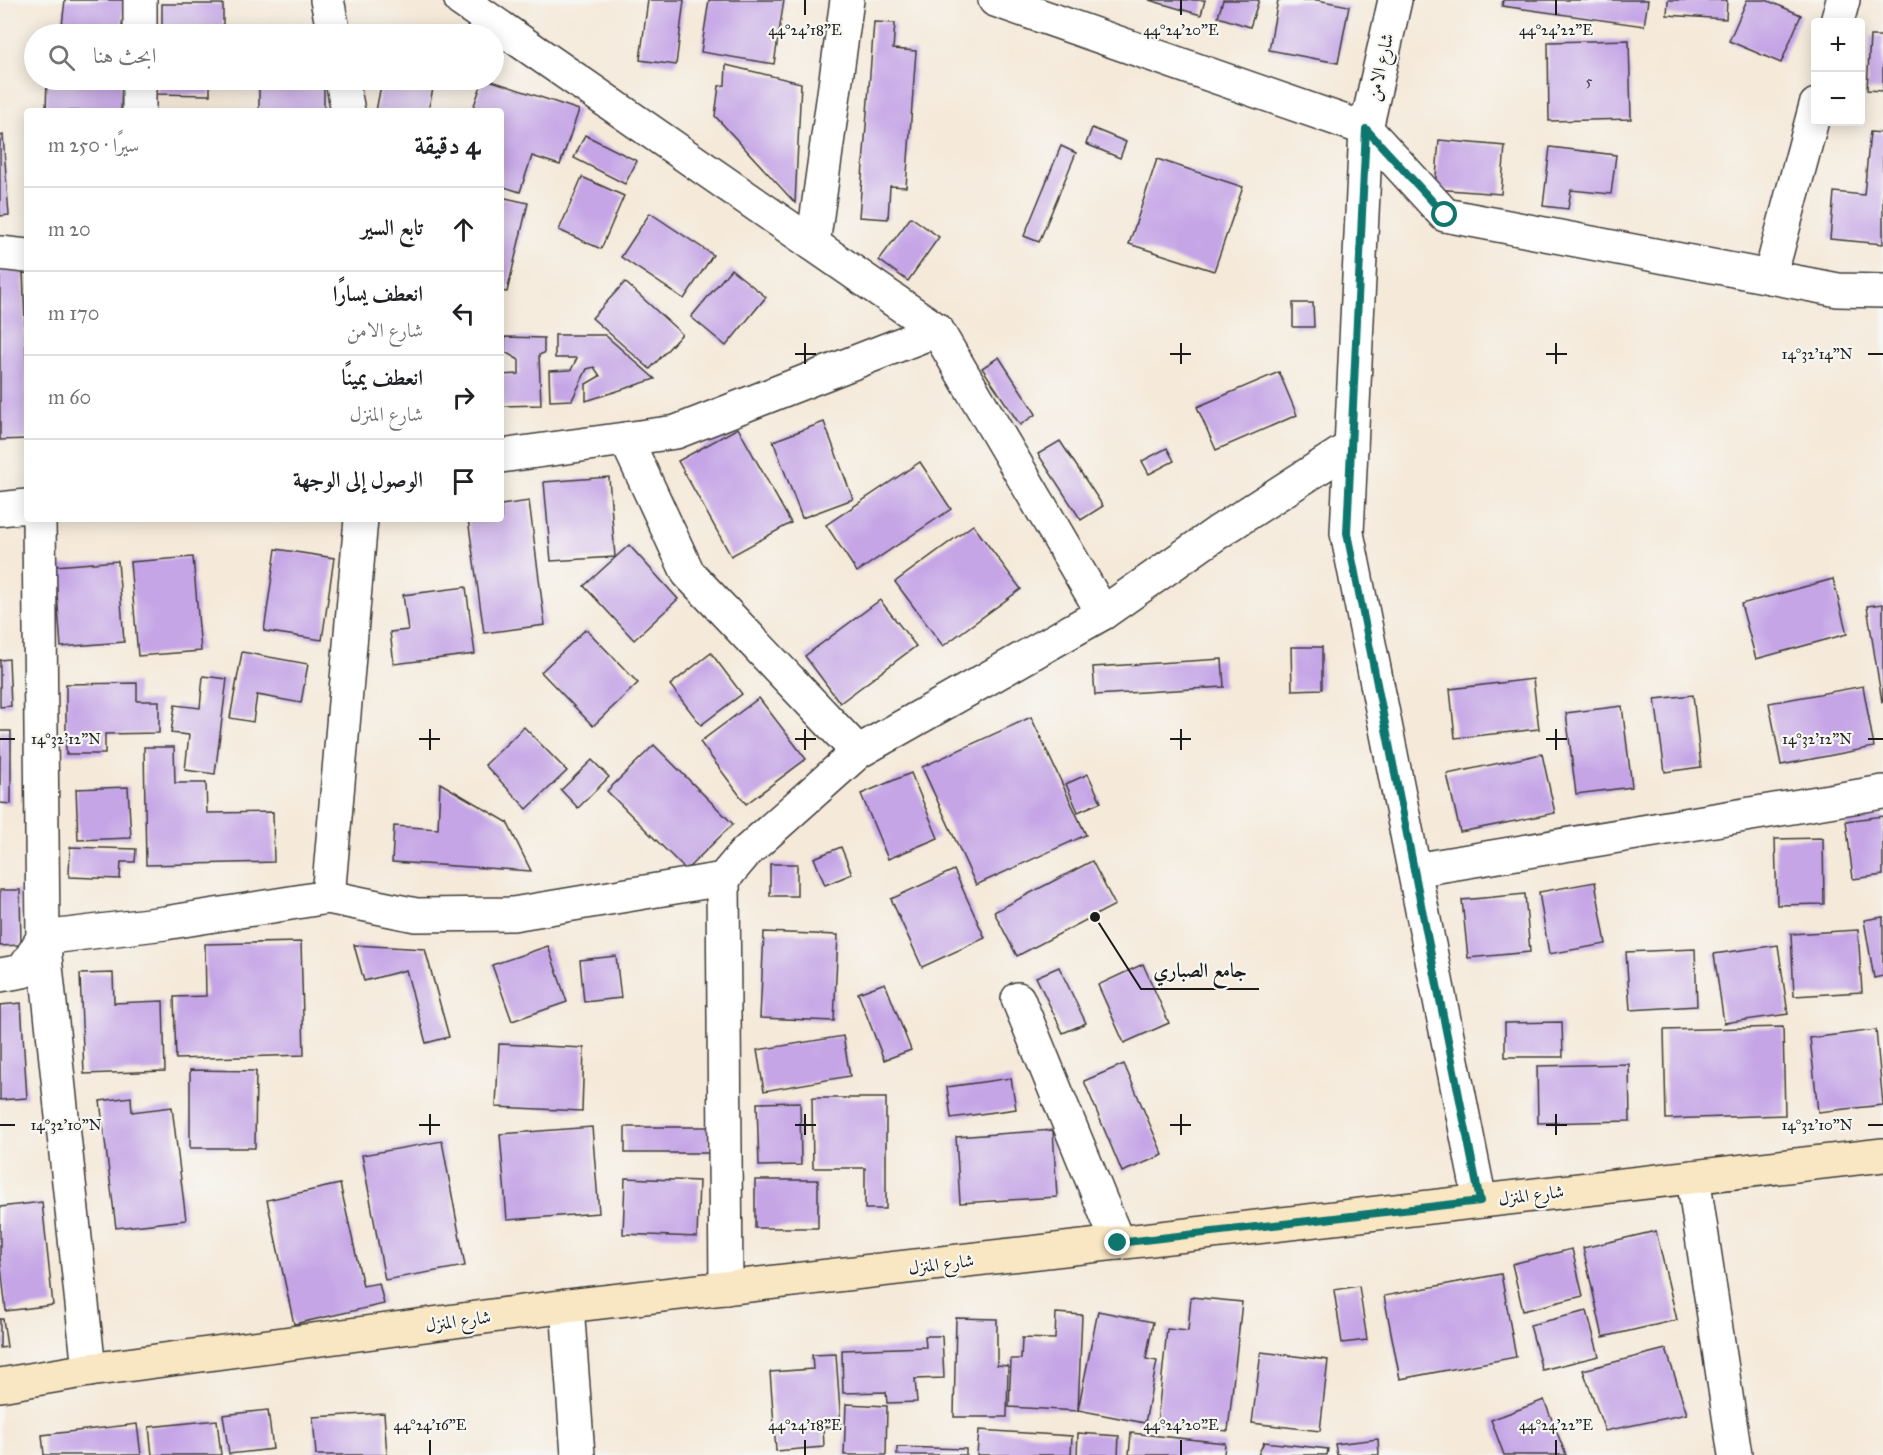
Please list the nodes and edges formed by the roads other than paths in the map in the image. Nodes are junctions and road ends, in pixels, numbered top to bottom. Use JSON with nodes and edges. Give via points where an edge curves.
{"nodes":[{"id":1,"x":140,"y":0,"type":"edge"},
{"id":2,"x":327,"y":0,"type":"edge"},
{"id":3,"x":461,"y":0,"type":"edge"},
{"id":4,"x":847,"y":0,"type":"edge"},
{"id":5,"x":994,"y":0,"type":"edge"},
{"id":6,"x":1395,"y":0,"type":"edge"},
{"id":7,"x":1843,"y":0,"type":"edge"},
{"id":8,"x":1838,"y":18,"type":"edge"},
{"id":9,"x":140,"y":24,"type":"edge"},
{"id":10,"x":332,"y":24,"type":"edge"},
{"id":11,"x":496,"y":24,"type":"edge"},
{"id":12,"x":504,"y":30,"type":"edge"},
{"id":13,"x":140,"y":90,"type":"edge"},
{"id":14,"x":344,"y":90,"type":"edge"},
{"id":15,"x":139,"y":108,"type":"edge"},
{"id":16,"x":347,"y":108,"type":"edge"},
{"id":17,"x":1811,"y":120,"type":"edge"},
{"id":18,"x":1366,"y":129,"type":"junction"},
{"id":19,"x":813,"y":244,"type":"junction"},
{"id":20,"x":0,"y":253,"type":"edge"},
{"id":21,"x":24,"y":256,"type":"edge"},
{"id":22,"x":1770,"y":277,"type":"junction"},
{"id":23,"x":1883,"y":291,"type":"edge"},
{"id":24,"x":937,"y":330,"type":"junction"},
{"id":25,"x":626,"y":439,"type":"junction"},
{"id":26,"x":1351,"y":447,"type":"junction"},
{"id":27,"x":504,"y":456,"type":"edge"},
{"id":28,"x":24,"y":506,"type":"edge"},
{"id":29,"x":0,"y":509,"type":"edge"},
{"id":30,"x":39,"y":522,"type":"edge"},
{"id":31,"x":361,"y":522,"type":"edge"},
{"id":32,"x":1103,"y":613,"type":"junction"},
{"id":33,"x":858,"y":752,"type":"junction"},
{"id":34,"x":1883,"y":792,"type":"edge"},
{"id":35,"x":1414,"y":870,"type":"junction"},
{"id":36,"x":723,"y":879,"type":"junction"},
{"id":37,"x":328,"y":897,"type":"junction"},
{"id":38,"x":43,"y":938,"type":"junction"},
{"id":39,"x":0,"y":975,"type":"edge"},
{"id":40,"x":1018,"y":999,"type":"dead end"},
{"id":41,"x":1883,"y":1155,"type":"edge"},
{"id":42,"x":1693,"y":1177,"type":"junction"},
{"id":43,"x":1480,"y":1201,"type":"junction"},
{"id":44,"x":1118,"y":1243,"type":"junction"},
{"id":45,"x":726,"y":1288,"type":"junction"},
{"id":46,"x":567,"y":1306,"type":"junction"},
{"id":47,"x":89,"y":1370,"type":"junction"},
{"id":48,"x":0,"y":1385,"type":"edge"},
{"id":49,"x":578,"y":1455,"type":"edge"},
{"id":50,"x":1735,"y":1455,"type":"edge"}],
"edges":[{"from":1,"to":9,"type":"street"},
{"from":2,"to":10,"type":"street"},
{"from":3,"to":11,"type":"street"},
{"from":4,"to":19,"type":"street"},
{"from":5,"to":18,"type":"street"},
{"from":6,"to":18,"type":"street","name":"شارع الامن"},
{"from":7,"to":8,"type":"street"},
{"from":12,"to":19,"type":"street"},
{"from":13,"to":15,"type":"street"},
{"from":14,"to":16,"type":"street"},
{"from":17,"to":22,"type":"street"},
{"from":18,"to":22,"type":"street","via":[[1445,215]]},
{"from":18,"to":26,"type":"street","name":"شارع الامن"},
{"from":19,"to":24,"type":"street"},
{"from":20,"to":21,"type":"street"},
{"from":22,"to":23,"type":"street","via":[[1838,290]]},
{"from":24,"to":25,"type":"street","via":[[676,432]]},
{"from":24,"to":32,"type":"street"},
{"from":25,"to":27,"type":"street"},
{"from":25,"to":33,"type":"street","via":[[688,573]]},
{"from":26,"to":32,"type":"street","via":[[1217,533]]},
{"from":26,"to":35,"type":"street","name":"شارع الامن","via":[[1347,533]]},
{"from":28,"to":29,"type":"street"},
{"from":30,"to":38,"type":"street"},
{"from":31,"to":37,"type":"street"},
{"from":32,"to":33,"type":"street"},
{"from":33,"to":36,"type":"street","via":[[745,854]]},
{"from":34,"to":35,"type":"street"},
{"from":35,"to":43,"type":"street","name":"شارع الامن"},
{"from":36,"to":37,"type":"street","via":[[513,914],[416,915]]},
{"from":36,"to":45,"type":"street"},
{"from":37,"to":38,"type":"street"},
{"from":38,"to":39,"type":"street","via":[[23,971]]},
{"from":38,"to":47,"type":"street"},
{"from":40,"to":44,"type":"street"},
{"from":41,"to":42,"type":"street","name":"شارع المنزل"},
{"from":42,"to":43,"type":"street","name":"شارع المنزل"},
{"from":42,"to":50,"type":"street"},
{"from":43,"to":44,"type":"street","name":"شارع المنزل"},
{"from":44,"to":45,"type":"street","name":"شارع المنزل"},
{"from":45,"to":46,"type":"street","name":"شارع المنزل"},
{"from":46,"to":47,"type":"street","name":"شارع المنزل"},
{"from":46,"to":49,"type":"street"},
{"from":47,"to":48,"type":"street","name":"شارع المنزل"}]}
